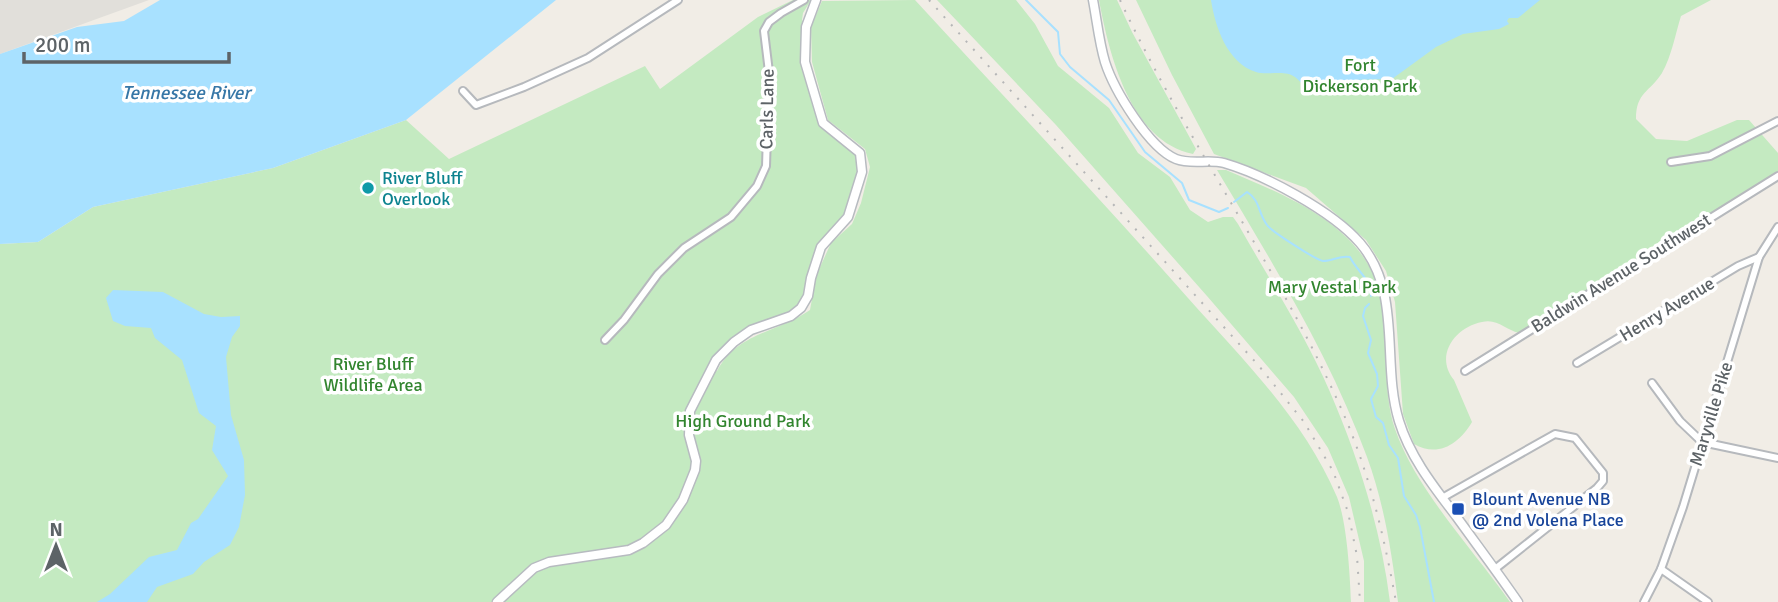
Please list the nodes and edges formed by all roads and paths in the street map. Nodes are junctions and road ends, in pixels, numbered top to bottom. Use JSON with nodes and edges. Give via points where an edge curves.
{"nodes":[{"id":1,"x":678,"y":0,"type":"edge"},
{"id":2,"x":804,"y":0,"type":"edge"},
{"id":3,"x":816,"y":0,"type":"edge"},
{"id":4,"x":1093,"y":0,"type":"edge"},
{"id":5,"x":463,"y":91,"type":"dead end"},
{"id":6,"x":1778,"y":121,"type":"edge"},
{"id":7,"x":1671,"y":162,"type":"dead end"},
{"id":8,"x":1778,"y":176,"type":"edge"},
{"id":9,"x":1778,"y":227,"type":"edge"},
{"id":10,"x":1759,"y":257,"type":"junction"},
{"id":11,"x":606,"y":340,"type":"dead end"},
{"id":12,"x":1577,"y":363,"type":"dead end"},
{"id":13,"x":1465,"y":371,"type":"dead end"},
{"id":14,"x":1652,"y":383,"type":"dead end"},
{"id":15,"x":1702,"y":442,"type":"junction"},
{"id":16,"x":1778,"y":458,"type":"edge"},
{"id":17,"x":1443,"y":498,"type":"junction"},
{"id":18,"x":1495,"y":569,"type":"junction"},
{"id":19,"x":1661,"y":569,"type":"junction"},
{"id":20,"x":497,"y":602,"type":"edge"},
{"id":21,"x":1518,"y":602,"type":"edge"},
{"id":22,"x":1644,"y":602,"type":"edge"},
{"id":23,"x":1708,"y":602,"type":"edge"}],
"edges":[{"from":1,"to":5,"type":"street","via":[[588,58],[524,87],[476,105]]},
{"from":2,"to":11,"type":"street","name":"Carls Lane","via":[[769,22],[764,32],[769,72],[766,166],[757,186],[732,217],[684,248],[667,265]]},
{"from":3,"to":20,"type":"street","via":[[806,27],[805,62],[823,123],[860,153],[862,172],[848,217],[821,247],[808,296],[791,316],[751,330],[716,360],[690,411],[695,470],[666,525],[629,550],[534,568]]},
{"from":4,"to":17,"type":"street","via":[[1106,64],[1125,102],[1156,144],[1176,159],[1222,163],[1275,184],[1330,216],[1361,244],[1385,297],[1398,421],[1412,454]]},
{"from":6,"to":7,"type":"street","via":[[1710,156]]},
{"from":8,"to":13,"type":"street","name":"Baldwin Avenue Southwest"},
{"from":9,"to":10,"type":"street","name":"Maryville Pike"},
{"from":10,"to":12,"type":"street","name":"Henry Avenue"},
{"from":10,"to":15,"type":"street","name":"Maryville Pike"},
{"from":14,"to":15,"type":"street"},
{"from":15,"to":16,"type":"street"},
{"from":15,"to":19,"type":"street","name":"Maryville Pike"},
{"from":17,"to":18,"type":"street"},
{"from":17,"to":18,"type":"street","via":[[1555,434],[1575,438],[1603,472],[1597,488]]},
{"from":18,"to":21,"type":"street"},
{"from":19,"to":22,"type":"street","name":"Maryville Pike"},
{"from":19,"to":23,"type":"street"}]}
